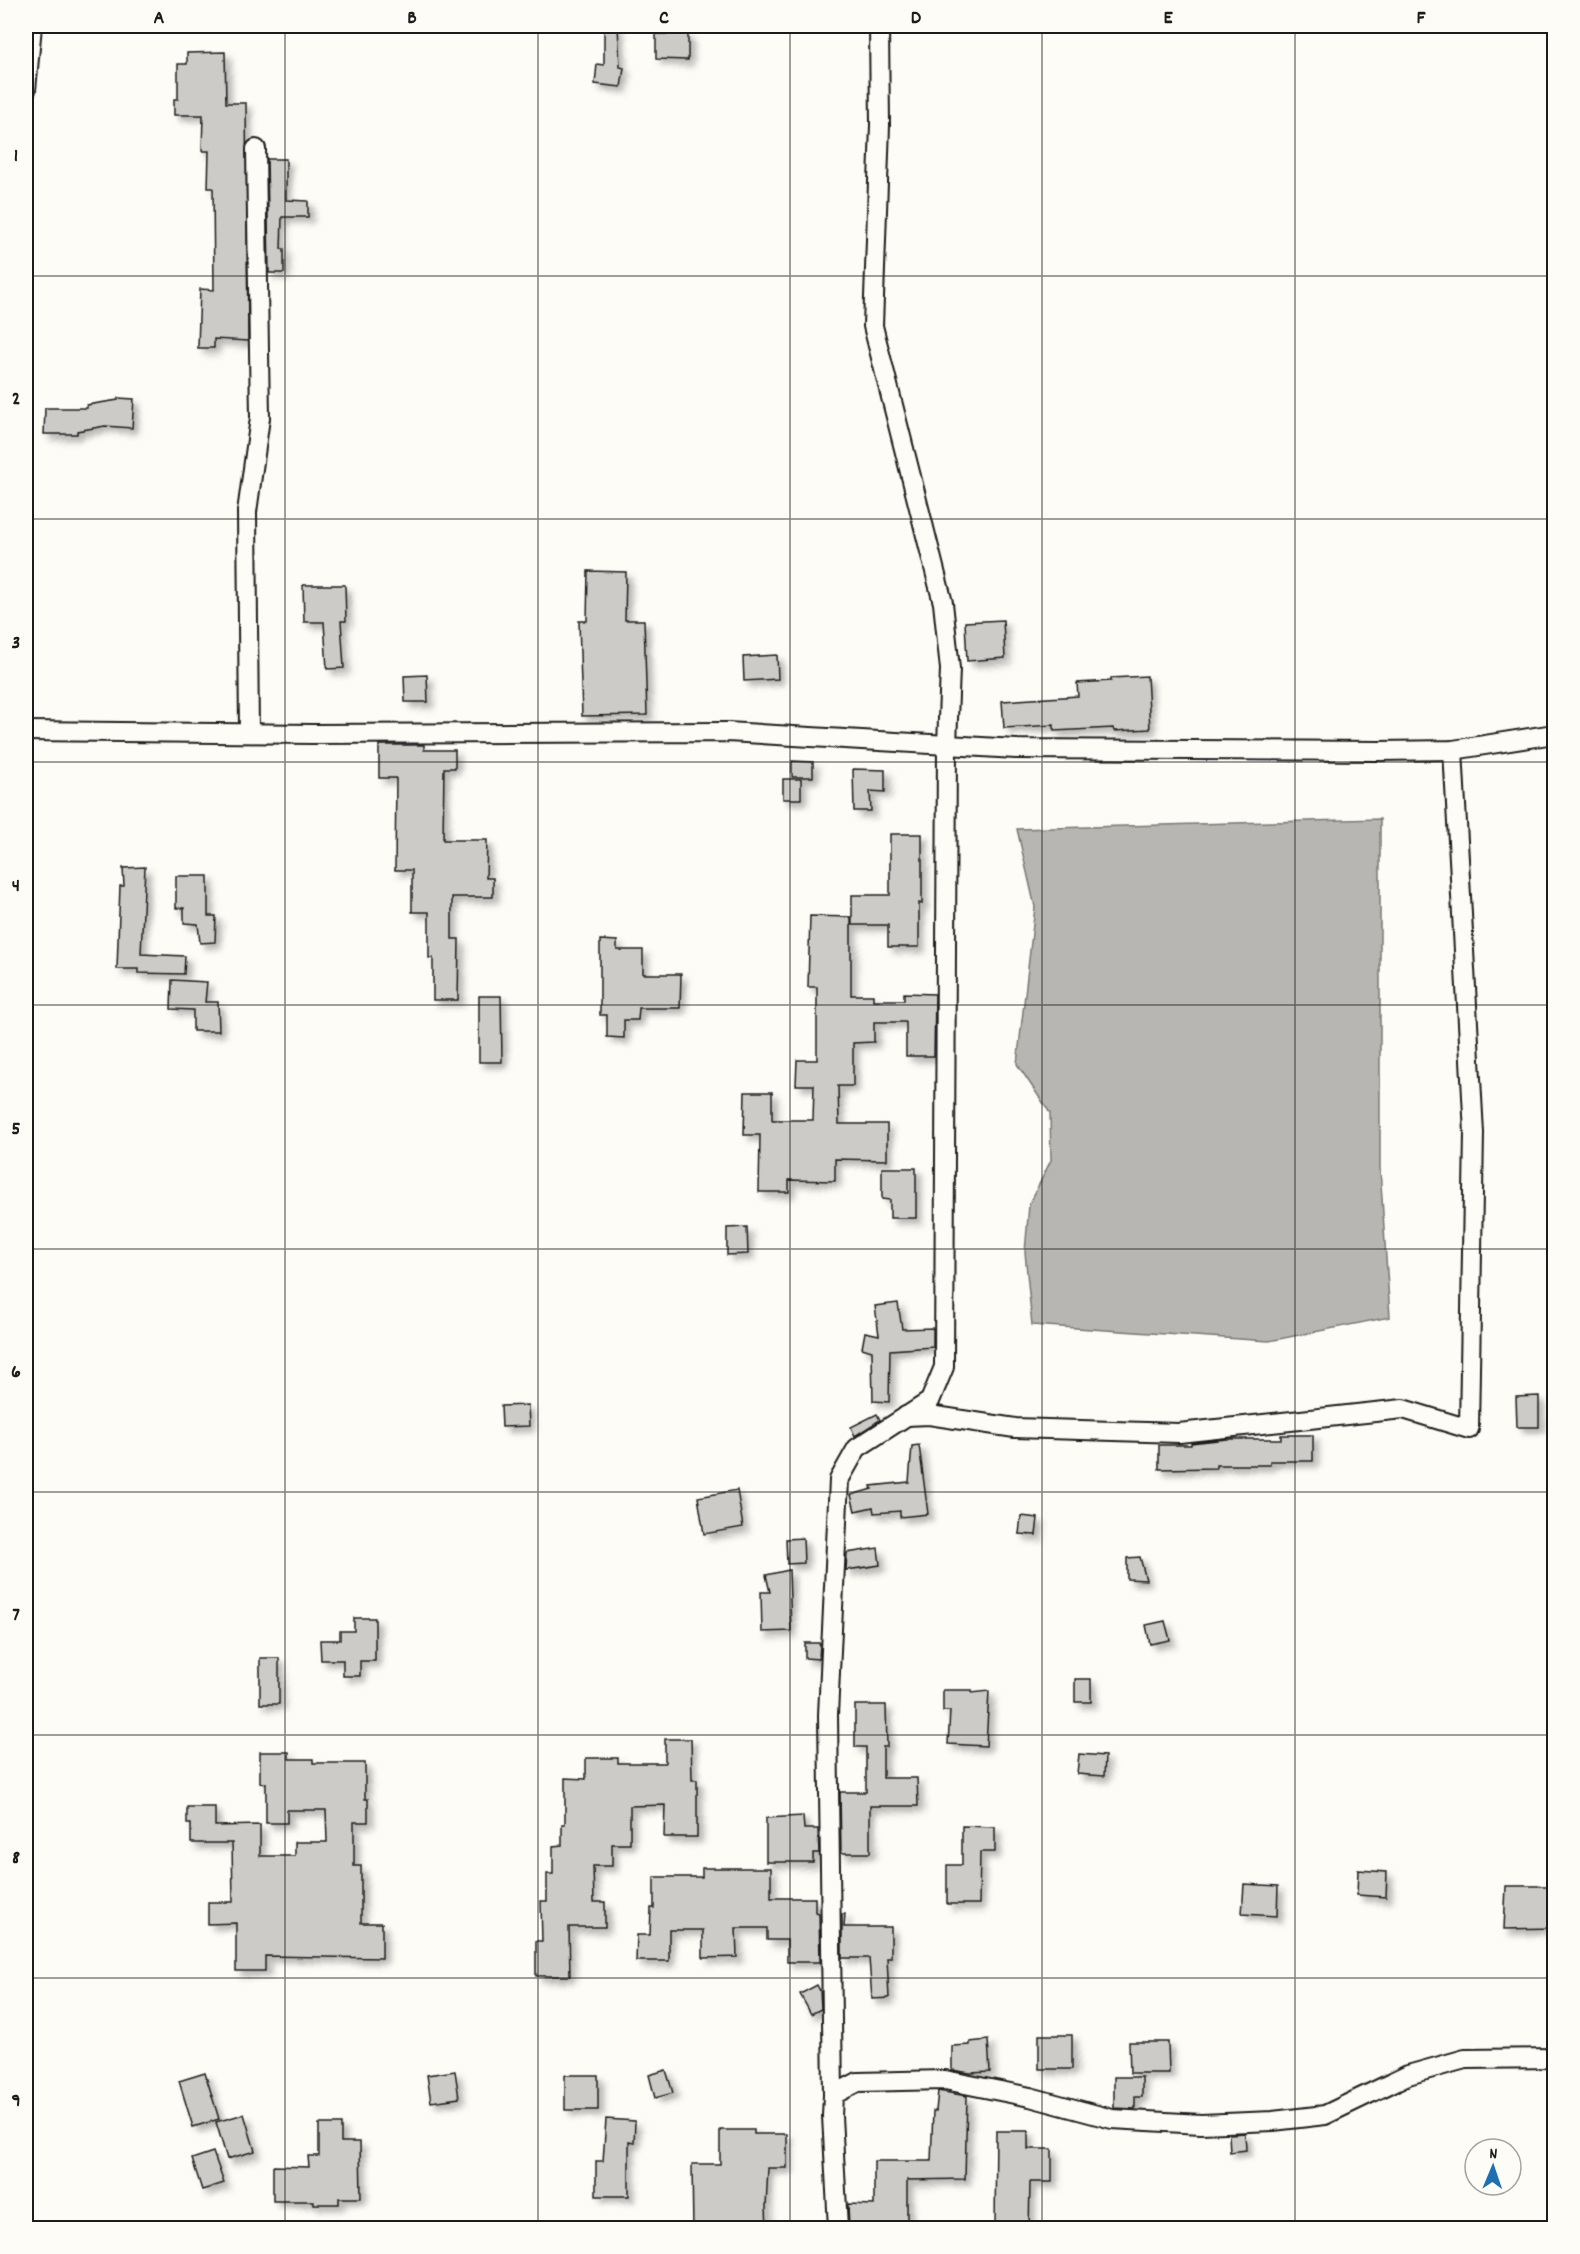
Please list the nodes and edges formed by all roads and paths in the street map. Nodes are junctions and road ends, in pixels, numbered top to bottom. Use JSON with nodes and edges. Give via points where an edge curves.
{"nodes":[{"id":1,"x":32,"y":26,"type":"edge"},
{"id":2,"x":879,"y":26,"type":"edge"},
{"id":3,"x":26,"y":90,"type":"edge"},
{"id":4,"x":256,"y":149,"type":"dead end"},
{"id":5,"x":26,"y":731,"type":"edge"},
{"id":6,"x":249,"y":733,"type":"junction"},
{"id":7,"x":1554,"y":734,"type":"edge"},
{"id":8,"x":947,"y":744,"type":"junction"},
{"id":9,"x":1453,"y":750,"type":"junction"},
{"id":10,"x":906,"y":1416,"type":"junction"},
{"id":11,"x":1554,"y":2058,"type":"edge"},
{"id":12,"x":832,"y":2095,"type":"junction"},
{"id":13,"x":838,"y":2229,"type":"edge"}],
"edges":[{"from":1,"to":3,"type":"street"},
{"from":2,"to":8,"type":"street","via":[[873,326],[943,603],[950,669]]},
{"from":4,"to":6,"type":"street","via":[[260,418],[247,512]]},
{"from":5,"to":6,"type":"street"},
{"from":6,"to":8,"type":"street","via":[[727,732]]},
{"from":7,"to":9,"type":"street"},
{"from":8,"to":9,"type":"street","via":[[1028,749]]},
{"from":8,"to":10,"type":"street","via":[[944,1367],[930,1401]]},
{"from":9,"to":10,"type":"street","via":[[1474,1133],[1468,1428],[1403,1410],[1179,1433],[1015,1428],[929,1415]]},
{"from":10,"to":12,"type":"street","via":[[857,1448],[839,1480],[828,1715]]},
{"from":11,"to":12,"type":"street","via":[[1465,2059],[1408,2075],[1325,2115],[1273,2121],[1202,2124],[1112,2119],[945,2080],[858,2082]]},
{"from":12,"to":13,"type":"street"}]}
